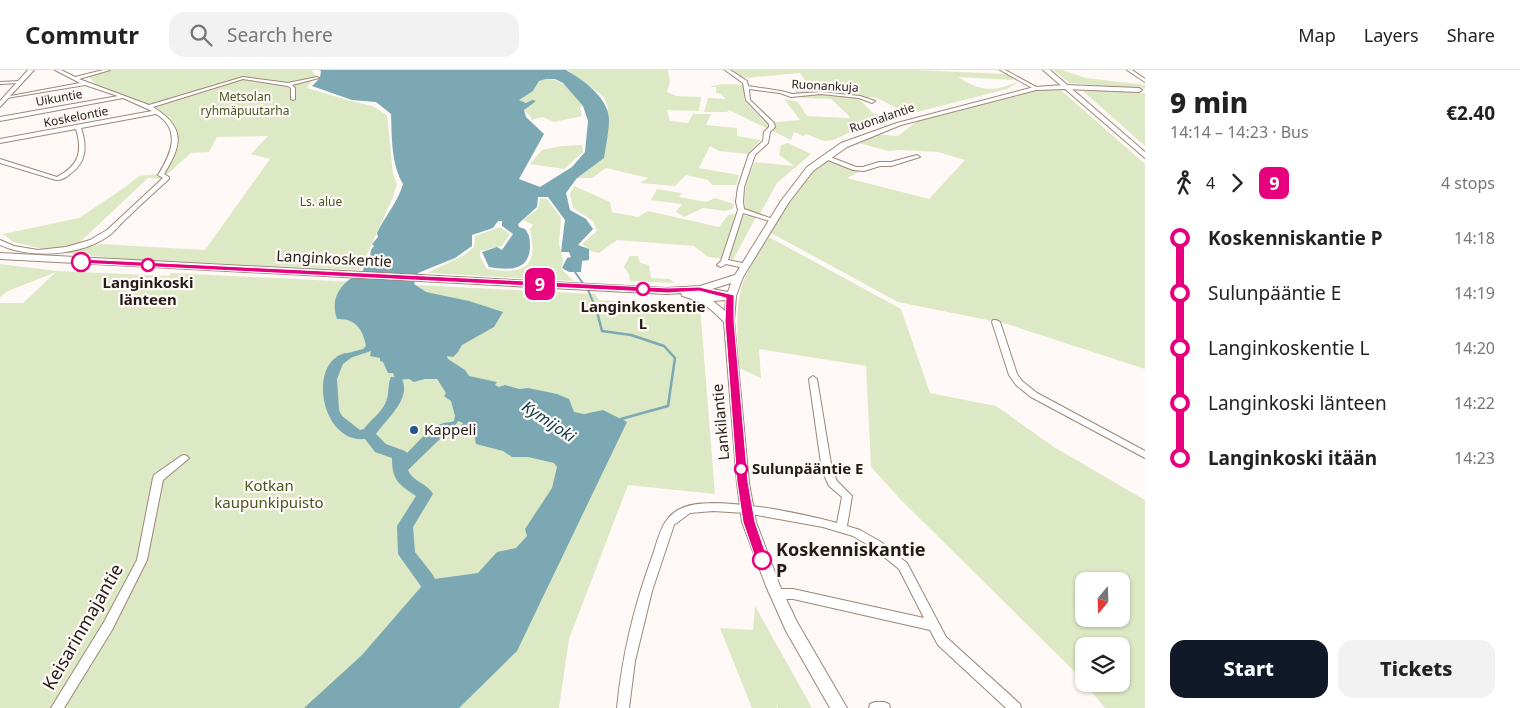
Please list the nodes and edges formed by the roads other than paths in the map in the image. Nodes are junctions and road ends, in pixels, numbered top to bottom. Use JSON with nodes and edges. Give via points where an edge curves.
{"nodes":[{"id":1,"x":31,"y":70,"type":"edge"},
{"id":2,"x":61,"y":70,"type":"edge"},
{"id":3,"x":108,"y":70,"type":"edge"},
{"id":4,"x":727,"y":70,"type":"edge"},
{"id":5,"x":1002,"y":70,"type":"edge"},
{"id":6,"x":1129,"y":70,"type":"edge"},
{"id":7,"x":1051,"y":74,"type":"edge"},
{"id":8,"x":317,"y":78,"type":"dead end"},
{"id":9,"x":74,"y":79,"type":"junction"},
{"id":10,"x":1145,"y":81,"type":"edge"},
{"id":11,"x":19,"y":82,"type":"junction"},
{"id":12,"x":0,"y":83,"type":"edge"},
{"id":13,"x":86,"y":84,"type":"junction"},
{"id":14,"x":287,"y":85,"type":"junction"},
{"id":15,"x":1065,"y":86,"type":"junction"},
{"id":16,"x":747,"y":87,"type":"junction"},
{"id":17,"x":1036,"y":88,"type":"junction"},
{"id":18,"x":1142,"y":90,"type":"edge"},
{"id":19,"x":7,"y":97,"type":"junction"},
{"id":20,"x":122,"y":97,"type":"junction"},
{"id":21,"x":293,"y":99,"type":"dead end"},
{"id":22,"x":872,"y":101,"type":"dead end"},
{"id":23,"x":0,"y":105,"type":"edge"},
{"id":24,"x":148,"y":107,"type":"junction"},
{"id":25,"x":156,"y":112,"type":"junction"},
{"id":26,"x":0,"y":119,"type":"edge"},
{"id":27,"x":78,"y":127,"type":"junction"},
{"id":28,"x":0,"y":142,"type":"edge"},
{"id":29,"x":1145,"y":156,"type":"edge"},
{"id":30,"x":825,"y":157,"type":"junction"},
{"id":31,"x":917,"y":157,"type":"dead end"},
{"id":32,"x":0,"y":161,"type":"edge"},
{"id":33,"x":167,"y":178,"type":"joint"},
{"id":34,"x":741,"y":210,"type":"junction"},
{"id":35,"x":773,"y":220,"type":"junction"},
{"id":36,"x":104,"y":236,"type":"joint"},
{"id":37,"x":0,"y":242,"type":"edge"},
{"id":38,"x":0,"y":256,"type":"edge"},
{"id":39,"x":744,"y":266,"type":"junction"},
{"id":40,"x":738,"y":276,"type":"junction"},
{"id":41,"x":696,"y":292,"type":"junction"},
{"id":42,"x":731,"y":296,"type":"junction"},
{"id":43,"x":729,"y":321,"type":"junction"},
{"id":44,"x":996,"y":322,"type":"dead end"},
{"id":45,"x":813,"y":379,"type":"dead end"},
{"id":46,"x":1145,"y":455,"type":"edge"},
{"id":47,"x":184,"y":458,"type":"dead end"},
{"id":48,"x":746,"y":508,"type":"junction"},
{"id":49,"x":841,"y":528,"type":"junction"},
{"id":50,"x":776,"y":594,"type":"junction"},
{"id":51,"x":933,"y":625,"type":"junction"},
{"id":52,"x":57,"y":708,"type":"edge"},
{"id":53,"x":623,"y":708,"type":"edge"},
{"id":54,"x":839,"y":708,"type":"edge"},
{"id":55,"x":875,"y":708,"type":"edge"},
{"id":56,"x":884,"y":708,"type":"edge"},
{"id":57,"x":1015,"y":708,"type":"edge"}],
"edges":[{"from":1,"to":11,"type":"street"},
{"from":2,"to":9,"type":"street"},
{"from":3,"to":9,"type":"street"},
{"from":4,"to":16,"type":"street","via":[[744,80]]},
{"from":5,"to":17,"type":"street"},
{"from":6,"to":10,"type":"street"},
{"from":7,"to":15,"type":"main road"},
{"from":8,"to":14,"type":"street"},
{"from":9,"to":13,"type":"street"},
{"from":11,"to":12,"type":"street"},
{"from":11,"to":19,"type":"street"},
{"from":13,"to":19,"type":"street"},
{"from":13,"to":20,"type":"street"},
{"from":14,"to":21,"type":"street","via":[[293,88]]},
{"from":14,"to":24,"type":"street","via":[[243,78]]},
{"from":15,"to":17,"type":"street","name":"Ruonalantie"},
{"from":15,"to":18,"type":"street","name":"Ruonalantie"},
{"from":15,"to":29,"type":"main road"},
{"from":16,"to":22,"type":"street","name":"Ruonankuja","via":[[791,96],[820,93]]},
{"from":16,"to":34,"type":"street","via":[[748,100],[772,127],[767,132],[766,142],[752,154],[750,169],[743,176],[739,201]]},
{"from":17,"to":30,"type":"street","name":"Ruonalantie","via":[[880,130],[858,138]]},
{"from":19,"to":23,"type":"street"},
{"from":20,"to":24,"type":"street"},
{"from":20,"to":26,"type":"street","name":"Uikuntie"},
{"from":24,"to":25,"type":"street"},
{"from":25,"to":27,"type":"street","name":"Koskelontie"},
{"from":25,"to":33,"type":"street","via":[[174,130],[173,155],[161,175]]},
{"from":27,"to":28,"type":"street","name":"Koskelontie"},
{"from":27,"to":32,"type":"street","via":[[83,156],[74,168],[58,179]]},
{"from":30,"to":31,"type":"street","via":[[855,169],[864,169]]},
{"from":30,"to":35,"type":"street","name":"Ruonalantie","via":[[801,178]]},
{"from":33,"to":36,"type":"street"},
{"from":34,"to":35,"type":"street"},
{"from":34,"to":39,"type":"street","via":[[722,263]]},
{"from":35,"to":39,"type":"street","name":"Ruonalantie"},
{"from":36,"to":37,"type":"street","via":[[51,252],[24,251]]},
{"from":38,"to":41,"type":"street","name":"Langinkoskentie"},
{"from":39,"to":40,"type":"street","name":"Ruonalantie"},
{"from":40,"to":41,"type":"street"},
{"from":40,"to":42,"type":"street","name":"Ruonalantie"},
{"from":41,"to":42,"type":"street","name":"Langinkoskentie","via":[[714,298]]},
{"from":41,"to":43,"type":"street"},
{"from":42,"to":43,"type":"street","name":"Lankilantie"},
{"from":43,"to":48,"type":"street","name":"Lankilantie"},
{"from":44,"to":46,"type":"street","via":[[1013,375],[1019,383],[1034,395]]},
{"from":45,"to":49,"type":"street","via":[[827,470],[833,482],[847,496]]},
{"from":47,"to":52,"type":"street","name":"Keisarinmajantie","via":[[158,478],[142,560],[108,626]]},
{"from":48,"to":49,"type":"street"},
{"from":48,"to":50,"type":"street","name":"Lankilantie"},
{"from":48,"to":53,"type":"street","via":[[688,509],[670,523],[634,630]]},
{"from":49,"to":51,"type":"street","via":[[877,545],[903,566]]},
{"from":50,"to":51,"type":"street","via":[[793,594]]},
{"from":50,"to":54,"type":"street","name":"Lankilantie"},
{"from":51,"to":57,"type":"street","via":[[942,641]]},
{"from":55,"to":56,"type":"street"}]}
